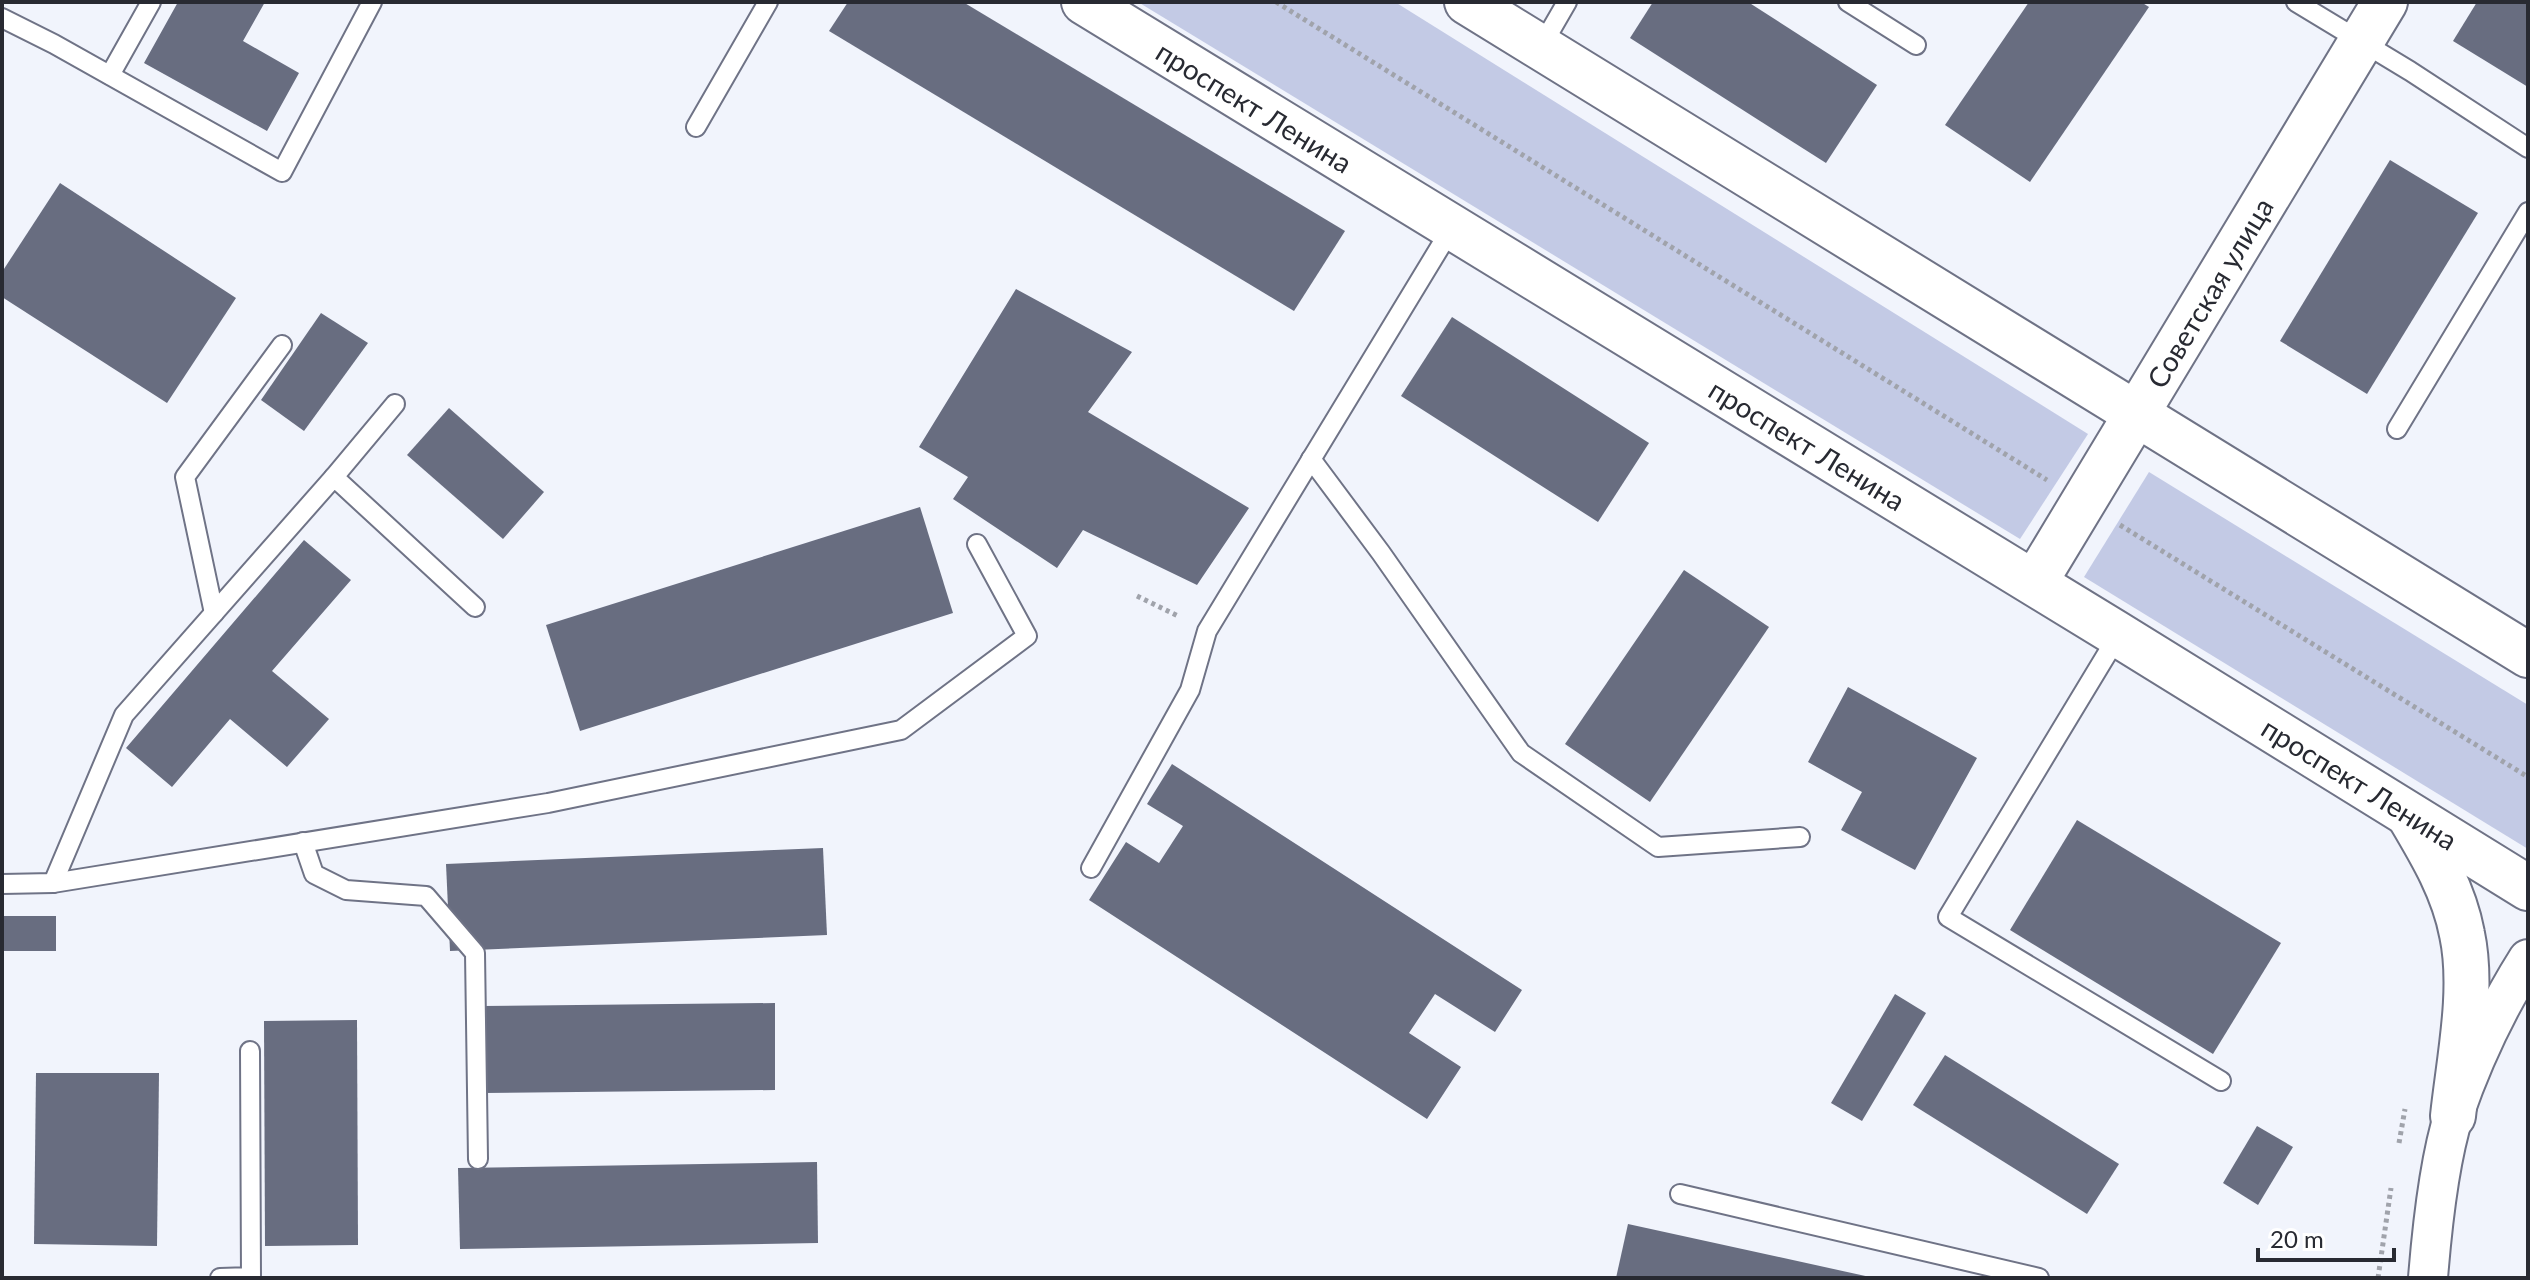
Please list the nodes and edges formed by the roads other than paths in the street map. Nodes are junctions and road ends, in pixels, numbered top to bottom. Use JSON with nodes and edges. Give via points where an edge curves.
{"nodes":[{"id":1,"x":151,"y":2,"type":"edge"},
{"id":2,"x":372,"y":2,"type":"edge"},
{"id":3,"x":768,"y":2,"type":"edge"},
{"id":4,"x":1084,"y":2,"type":"edge"},
{"id":5,"x":1467,"y":2,"type":"edge"},
{"id":6,"x":1567,"y":2,"type":"edge"},
{"id":7,"x":1848,"y":2,"type":"edge"},
{"id":8,"x":2296,"y":2,"type":"edge"},
{"id":9,"x":2385,"y":2,"type":"edge"},
{"id":10,"x":2,"y":18,"type":"edge"},
{"id":11,"x":2362,"y":41,"type":"junction"},
{"id":12,"x":1916,"y":45,"type":"dead end"},
{"id":13,"x":1541,"y":47,"type":"junction"},
{"id":14,"x":110,"y":75,"type":"junction"},
{"id":15,"x":696,"y":127,"type":"dead end"},
{"id":16,"x":2528,"y":148,"type":"edge"},
{"id":17,"x":2528,"y":212,"type":"edge"},
{"id":18,"x":1451,"y":229,"type":"junction"},
{"id":19,"x":282,"y":345,"type":"dead end"},
{"id":20,"x":395,"y":404,"type":"dead end"},
{"id":21,"x":2136,"y":414,"type":"junction"},
{"id":22,"x":2397,"y":429,"type":"dead end"},
{"id":23,"x":1311,"y":459,"type":"junction"},
{"id":24,"x":334,"y":477,"type":"junction"},
{"id":25,"x":977,"y":544,"type":"dead end"},
{"id":26,"x":2035,"y":582,"type":"junction"},
{"id":27,"x":475,"y":607,"type":"dead end"},
{"id":28,"x":214,"y":613,"type":"junction"},
{"id":29,"x":2119,"y":634,"type":"junction"},
{"id":30,"x":2528,"y":655,"type":"edge"},
{"id":31,"x":2406,"y":812,"type":"junction"},
{"id":32,"x":1800,"y":837,"type":"dead end"},
{"id":33,"x":303,"y":842,"type":"junction"},
{"id":34,"x":1091,"y":868,"type":"dead end"},
{"id":35,"x":53,"y":883,"type":"junction"},
{"id":36,"x":2,"y":884,"type":"edge"},
{"id":37,"x":2528,"y":888,"type":"edge"},
{"id":38,"x":2528,"y":959,"type":"edge"},
{"id":39,"x":250,"y":1051,"type":"dead end"},
{"id":40,"x":2221,"y":1081,"type":"dead end"},
{"id":41,"x":2453,"y":1116,"type":"junction"},
{"id":42,"x":478,"y":1159,"type":"dead end"},
{"id":43,"x":1680,"y":1194,"type":"dead end"},
{"id":44,"x":220,"y":1278,"type":"edge"},
{"id":45,"x":2039,"y":1278,"type":"edge"},
{"id":46,"x":2428,"y":1278,"type":"edge"}],
"edges":[{"from":1,"to":14,"type":"lane"},
{"from":2,"to":14,"type":"lane","via":[[282,172]]},
{"from":3,"to":15,"type":"lane"},
{"from":4,"to":18,"type":"street","name":"проспект Ленина"},
{"from":5,"to":13,"type":"street"},
{"from":6,"to":13,"type":"lane"},
{"from":7,"to":12,"type":"lane"},
{"from":8,"to":11,"type":"lane"},
{"from":9,"to":11,"type":"street","name":"Советская улица"},
{"from":10,"to":14,"type":"lane"},
{"from":11,"to":16,"type":"lane"},
{"from":11,"to":21,"type":"street","name":"Советская улица"},
{"from":13,"to":21,"type":"street"},
{"from":17,"to":22,"type":"lane"},
{"from":18,"to":23,"type":"lane"},
{"from":18,"to":26,"type":"street","name":"проспект Ленина"},
{"from":19,"to":28,"type":"lane","via":[[185,477]]},
{"from":20,"to":24,"type":"lane"},
{"from":21,"to":26,"type":"street","name":"Советская улица"},
{"from":21,"to":30,"type":"street"},
{"from":23,"to":32,"type":"lane","via":[[1521,753],[1658,847]]},
{"from":23,"to":34,"type":"lane","via":[[1207,631],[1190,690]]},
{"from":24,"to":27,"type":"lane"},
{"from":24,"to":28,"type":"lane"},
{"from":25,"to":33,"type":"lane","via":[[1027,636],[901,730],[548,803]]},
{"from":26,"to":29,"type":"street","name":"проспект Ленина"},
{"from":28,"to":35,"type":"lane","via":[[124,715]]},
{"from":29,"to":31,"type":"street","name":"проспект Ленина"},
{"from":29,"to":40,"type":"lane","via":[[1948,917]]},
{"from":31,"to":37,"type":"street","name":"проспект Ленина"},
{"from":31,"to":41,"type":"street","via":[[2433,855],[2463,935],[2466,989]]},
{"from":33,"to":35,"type":"lane"},
{"from":33,"to":42,"type":"lane","via":[[314,874],[346,890],[426,896],[475,953]]},
{"from":35,"to":36,"type":"lane"},
{"from":38,"to":41,"type":"street","via":[[2489,1026]]},
{"from":39,"to":44,"type":"lane","via":[[251,1277]]},
{"from":41,"to":46,"type":"street"},
{"from":43,"to":45,"type":"lane"}]}
